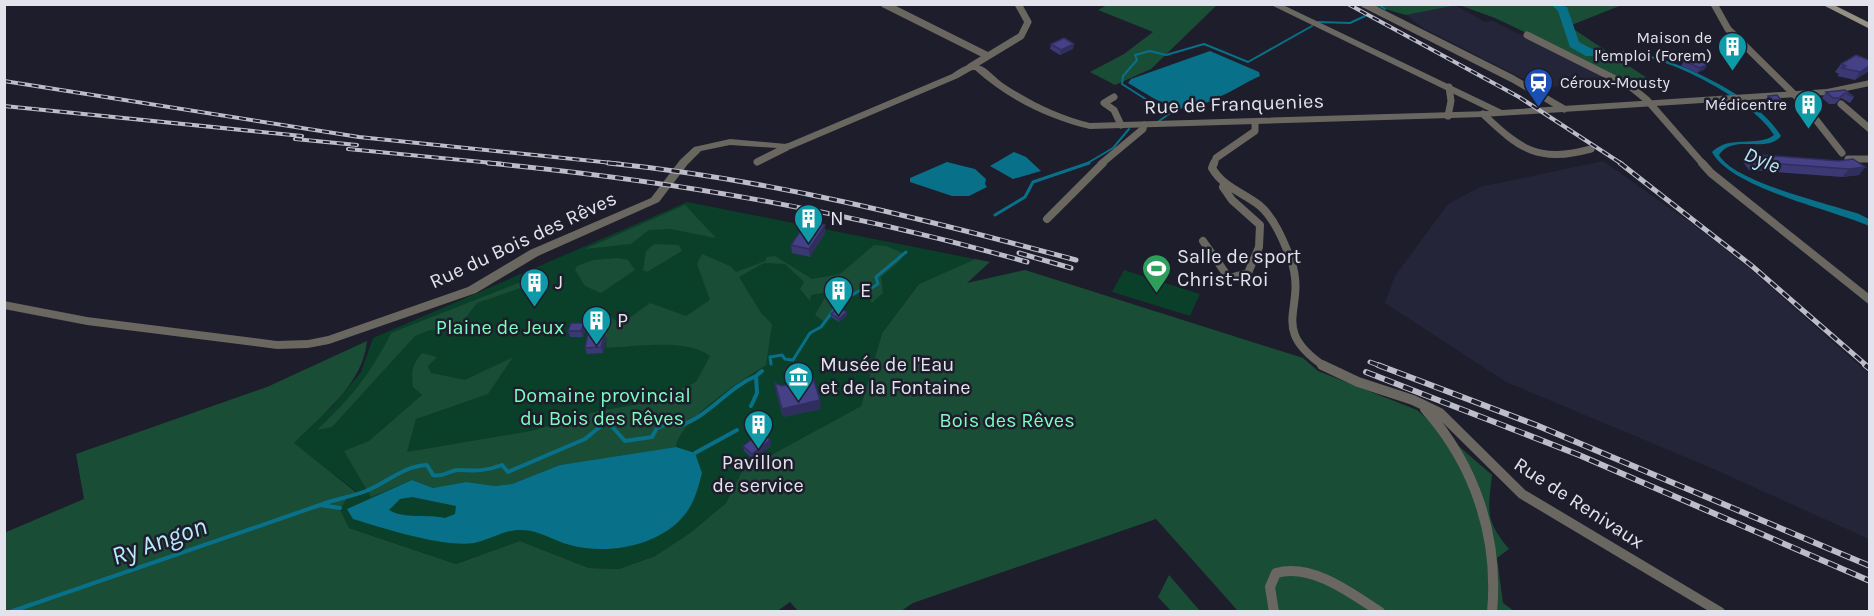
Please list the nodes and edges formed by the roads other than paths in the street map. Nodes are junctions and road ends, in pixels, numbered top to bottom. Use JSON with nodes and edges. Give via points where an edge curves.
{"nodes":[{"id":1,"x":884,"y":4,"type":"edge"},
{"id":2,"x":1018,"y":4,"type":"edge"},
{"id":3,"x":1273,"y":4,"type":"edge"},
{"id":4,"x":1364,"y":4,"type":"edge"},
{"id":5,"x":1714,"y":4,"type":"edge"},
{"id":6,"x":1825,"y":4,"type":"edge"},
{"id":7,"x":1869,"y":27,"type":"edge"},
{"id":8,"x":1527,"y":35,"type":"dead end"},
{"id":9,"x":986,"y":55,"type":"junction"},
{"id":10,"x":971,"y":71,"type":"junction"},
{"id":11,"x":1869,"y":84,"type":"edge"},
{"id":12,"x":1449,"y":87,"type":"junction"},
{"id":13,"x":1793,"y":94,"type":"junction"},
{"id":14,"x":1114,"y":97,"type":"dead end"},
{"id":15,"x":1652,"y":104,"type":"junction"},
{"id":16,"x":1841,"y":104,"type":"edge"},
{"id":17,"x":1564,"y":109,"type":"junction"},
{"id":18,"x":1501,"y":113,"type":"junction"},
{"id":19,"x":1483,"y":114,"type":"junction"},
{"id":20,"x":1448,"y":116,"type":"junction"},
{"id":21,"x":1255,"y":122,"type":"junction"},
{"id":22,"x":1121,"y":125,"type":"junction"},
{"id":23,"x":1144,"y":125,"type":"junction"},
{"id":24,"x":1869,"y":129,"type":"edge"},
{"id":25,"x":786,"y":147,"type":"junction"},
{"id":26,"x":1591,"y":149,"type":"dead end"},
{"id":27,"x":1869,"y":159,"type":"edge"},
{"id":28,"x":758,"y":162,"type":"dead end"},
{"id":29,"x":1225,"y":184,"type":"junction"},
{"id":30,"x":1047,"y":219,"type":"dead end"},
{"id":31,"x":1203,"y":241,"type":"dead end"},
{"id":32,"x":1869,"y":300,"type":"edge"},
{"id":33,"x":4,"y":305,"type":"edge"},
{"id":34,"x":1419,"y":403,"type":"junction"},
{"id":35,"x":1274,"y":612,"type":"edge"},
{"id":36,"x":1380,"y":612,"type":"edge"},
{"id":37,"x":1492,"y":612,"type":"edge"},
{"id":38,"x":1720,"y":612,"type":"edge"}],
"edges":[{"from":1,"to":9,"type":"street"},
{"from":2,"to":9,"type":"street","via":[[1028,22],[1027,28],[1021,36]]},
{"from":3,"to":12,"type":"street"},
{"from":4,"to":17,"type":"street"},
{"from":5,"to":13,"type":"street","via":[[1736,38]]},
{"from":6,"to":7,"type":"main road"},
{"from":8,"to":15,"type":"street","via":[[1630,87]]},
{"from":9,"to":10,"type":"street"},
{"from":10,"to":22,"type":"street","name":"Rue de Franquenies","via":[[1064,120],[1090,126]]},
{"from":10,"to":25,"type":"street"},
{"from":11,"to":13,"type":"street","name":"Rue de Franquenies"},
{"from":12,"to":18,"type":"street"},
{"from":12,"to":20,"type":"street"},
{"from":13,"to":15,"type":"street","name":"Rue de Franquenies"},
{"from":13,"to":27,"type":"street","via":[[1845,156]]},
{"from":14,"to":22,"type":"street","via":[[1104,103],[1114,110]]},
{"from":15,"to":17,"type":"street","name":"Rue de Franquenies"},
{"from":15,"to":32,"type":"street","via":[[1710,173]]},
{"from":16,"to":24,"type":"street"},
{"from":17,"to":18,"type":"street","name":"Rue de Franquenies"},
{"from":18,"to":19,"type":"street","name":"Rue de Franquenies"},
{"from":19,"to":20,"type":"street","name":"Rue de Franquenies"},
{"from":19,"to":26,"type":"street","via":[[1513,143],[1536,154],[1559,158]]},
{"from":20,"to":21,"type":"street","name":"Rue de Franquenies"},
{"from":21,"to":23,"type":"street","name":"Rue de Franquenies"},
{"from":21,"to":29,"type":"street","via":[[1255,131],[1213,163],[1213,171]]},
{"from":22,"to":23,"type":"street","name":"Rue de Franquenies"},
{"from":23,"to":30,"type":"street","via":[[1111,152]]},
{"from":25,"to":28,"type":"street"},
{"from":25,"to":33,"type":"street","name":"Rue du Bois des Rêves","via":[[730,142],[698,149],[655,200],[519,260],[494,280],[472,290],[308,344],[251,342],[87,321]]},
{"from":29,"to":31,"type":"street","via":[[1223,187],[1232,200],[1260,225],[1259,247],[1248,273],[1229,278],[1217,255]]},
{"from":29,"to":34,"type":"street","name":"Rue de Renivaux","via":[[1261,205],[1281,239],[1295,275],[1290,326],[1302,348],[1328,368]]},
{"from":34,"to":37,"type":"street","via":[[1441,425],[1478,498],[1492,551]]},
{"from":34,"to":38,"type":"street","name":"Rue de Renivaux","via":[[1452,423],[1515,488]]},
{"from":35,"to":36,"type":"street","via":[[1271,583],[1280,572],[1296,569],[1323,577]]}]}
